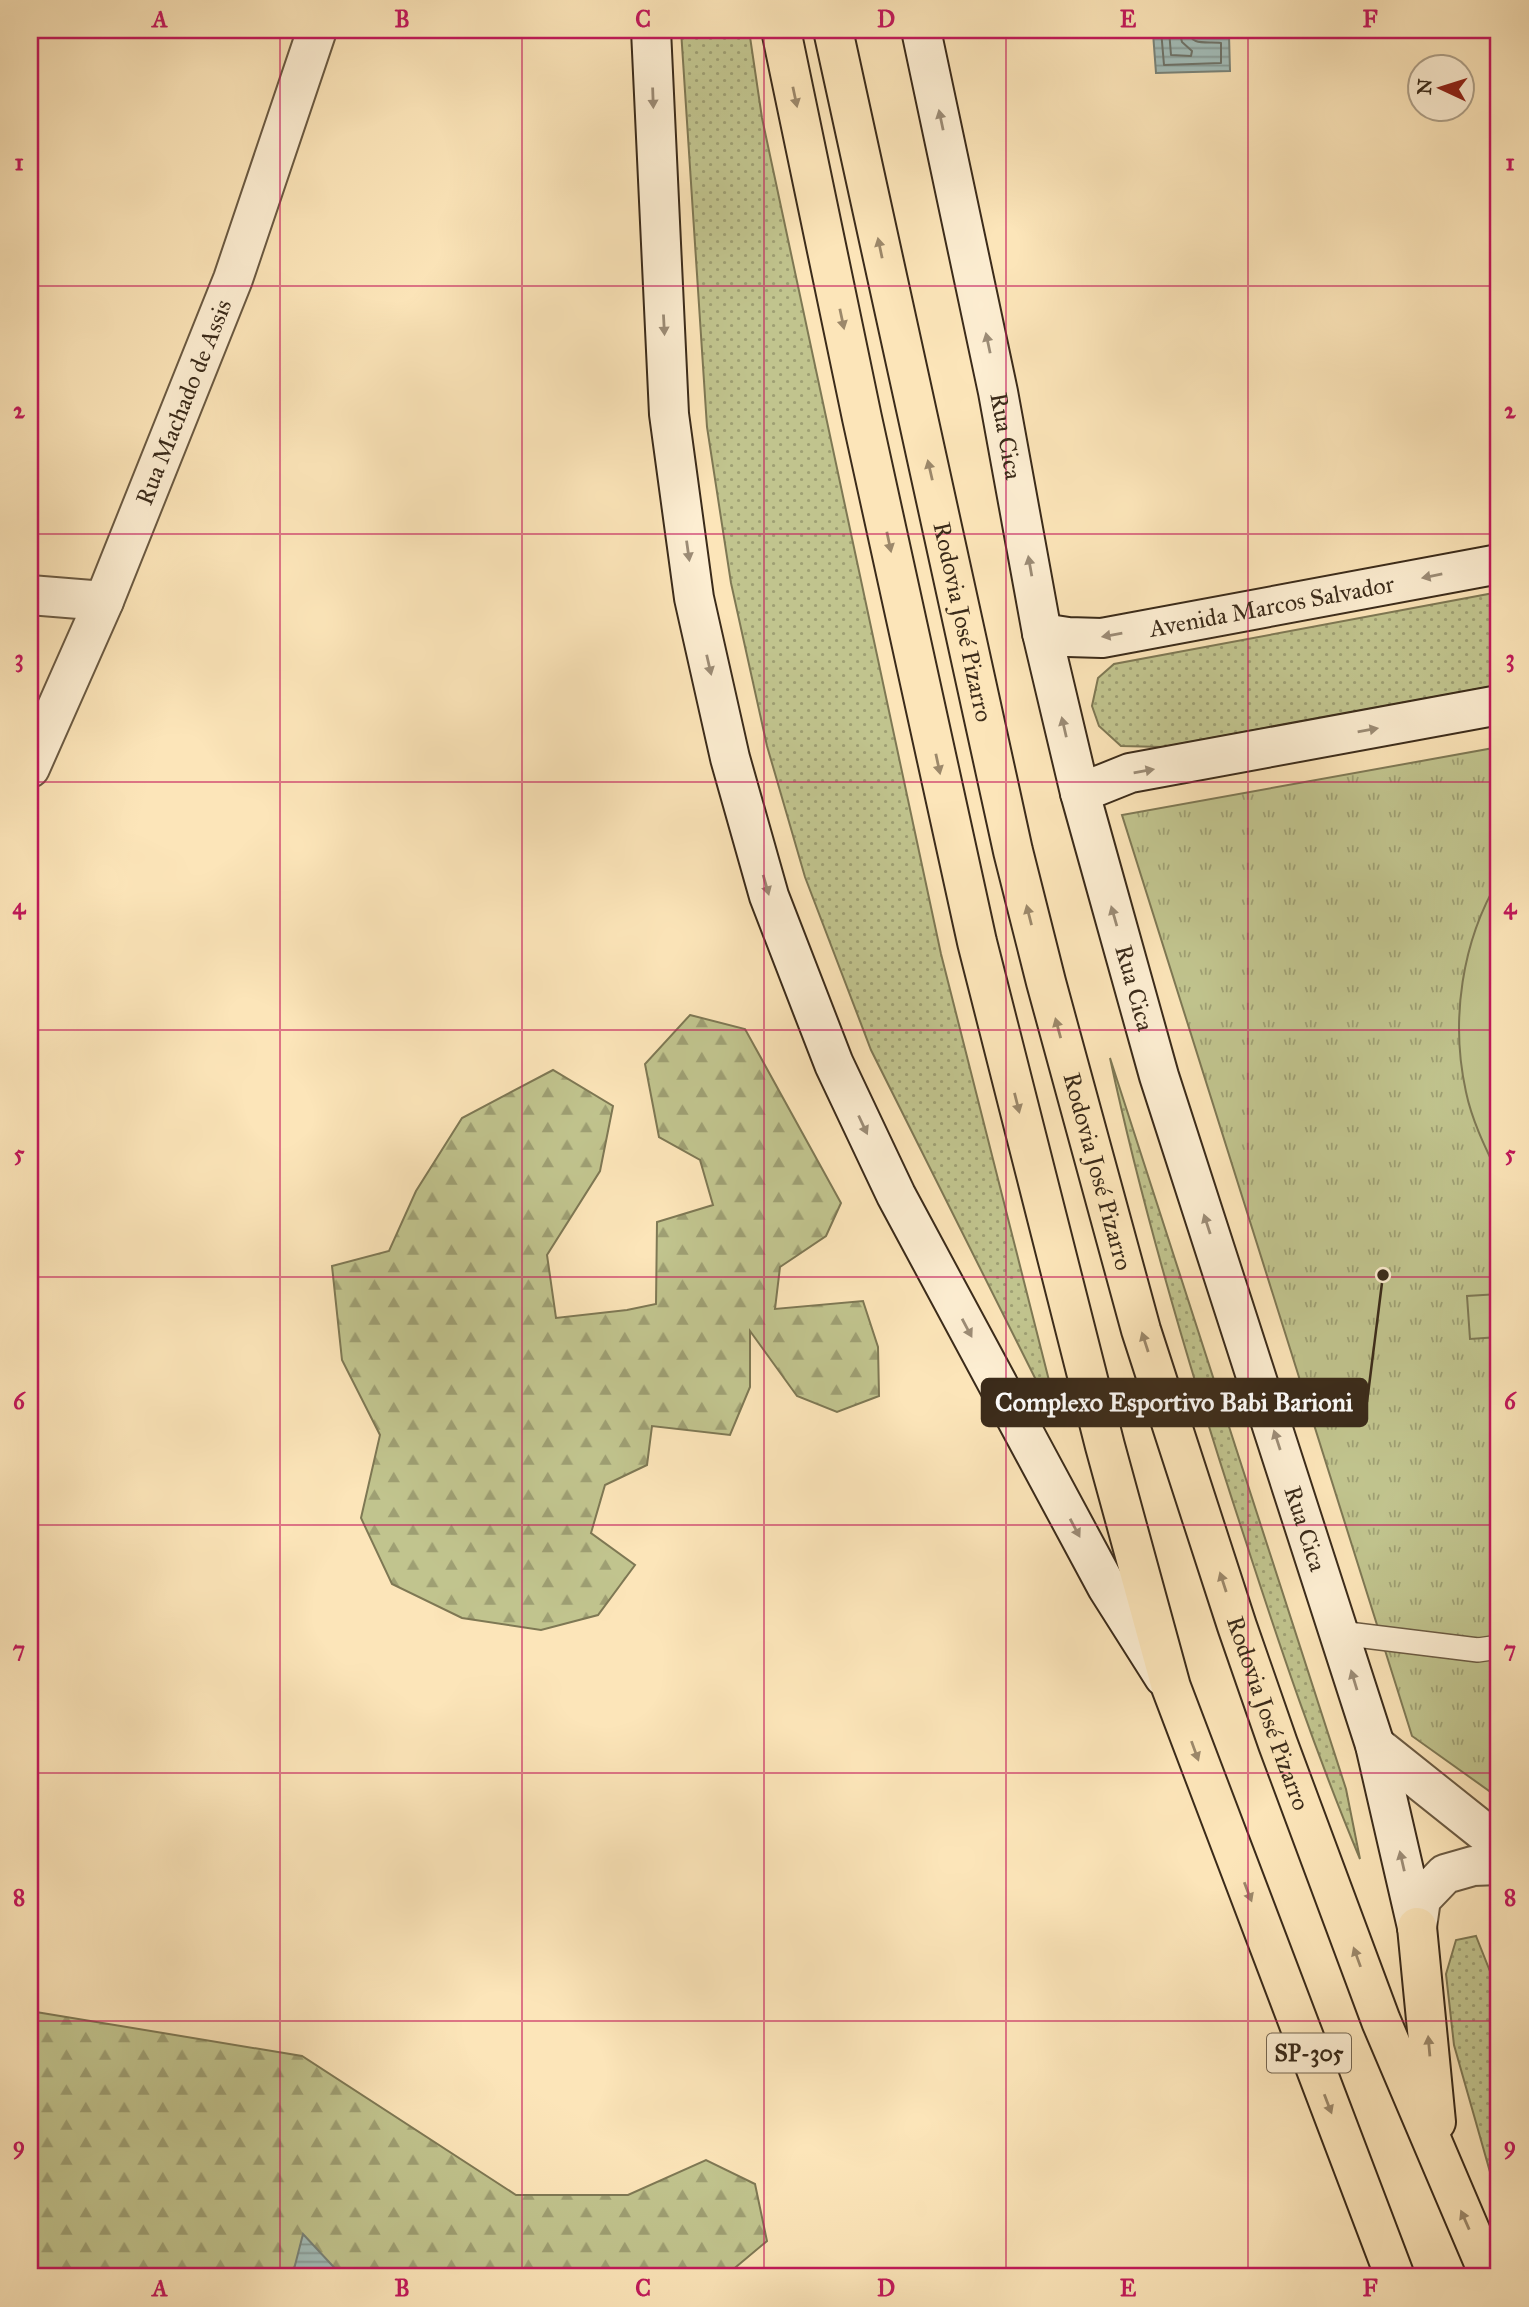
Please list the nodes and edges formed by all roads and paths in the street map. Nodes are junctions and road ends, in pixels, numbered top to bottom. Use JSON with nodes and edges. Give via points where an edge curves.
{"nodes":[{"id":1,"x":317,"y":30,"type":"edge"},
{"id":2,"x":650,"y":30,"type":"edge"},
{"id":3,"x":781,"y":30,"type":"edge"},
{"id":4,"x":833,"y":30,"type":"edge"},
{"id":5,"x":921,"y":30,"type":"edge"},
{"id":6,"x":1499,"y":564,"type":"edge"},
{"id":7,"x":30,"y":595,"type":"edge"},
{"id":8,"x":104,"y":601,"type":"junction"},
{"id":9,"x":1042,"y":634,"type":"junction"},
{"id":10,"x":1499,"y":705,"type":"edge"},
{"id":11,"x":30,"y":768,"type":"edge"},
{"id":12,"x":1080,"y":793,"type":"junction"},
{"id":13,"x":1339,"y":1633,"type":"junction"},
{"id":14,"x":1499,"y":1647,"type":"edge"},
{"id":15,"x":1171,"y":1687,"type":"junction"},
{"id":16,"x":1375,"y":1745,"type":"junction"},
{"id":17,"x":1499,"y":1844,"type":"edge"},
{"id":18,"x":1499,"y":1865,"type":"edge"},
{"id":19,"x":1417,"y":1927,"type":"junction"},
{"id":20,"x":1440,"y":2163,"type":"junction"},
{"id":21,"x":1395,"y":2277,"type":"edge"},
{"id":22,"x":1490,"y":2277,"type":"edge"}],
"edges":[{"from":1,"to":8,"type":"street","name":"Rua Machado de Assis","via":[[233,279]]},
{"from":2,"to":15,"type":"street","one_way":true,"via":[[669,414],[694,598],[730,758],[769,896],[834,1064],[896,1195],[1107,1587]]},
{"from":3,"to":15,"type":"main road","one_way":true,"via":[[977,942],[1060,1276]]},
{"from":20,"to":4,"type":"main road","name":"Rodovia José Pizarro","one_way":true,"via":[[1381,2021],[1278,1744],[1141,1330],[1013,851]]},
{"from":9,"to":5,"type":"street","name":"Rua Cica","one_way":true,"via":[[998,392]]},
{"from":6,"to":9,"type":"street","name":"Avenida Marcos Salvador","one_way":true,"via":[[1101,638]]},
{"from":7,"to":8,"type":"street"},
{"from":8,"to":11,"type":"street","name":"Rua Machado de Assis"},
{"from":12,"to":9,"type":"street","name":"Rua Cica","one_way":true},
{"from":12,"to":10,"type":"street","one_way":true,"via":[[1130,774]]},
{"from":13,"to":12,"type":"street","name":"Rua Cica","one_way":true,"via":[[1158,1076]]},
{"from":13,"to":14,"type":"lane","via":[[1478,1650]]},
{"from":16,"to":13,"type":"street","name":"Rua Cica","one_way":true},
{"from":15,"to":21,"type":"main road","number":"SP-305","one_way":true},
{"from":16,"to":17,"type":"street"},
{"from":19,"to":16,"type":"street","name":"Rua Cica","one_way":true},
{"from":18,"to":19,"type":"street","via":[[1445,1874],[1421,1899]]},
{"from":20,"to":19,"type":"main road","one_way":true},
{"from":22,"to":20,"type":"main road","name":"Rodovia José Pizarro","one_way":true}]}
